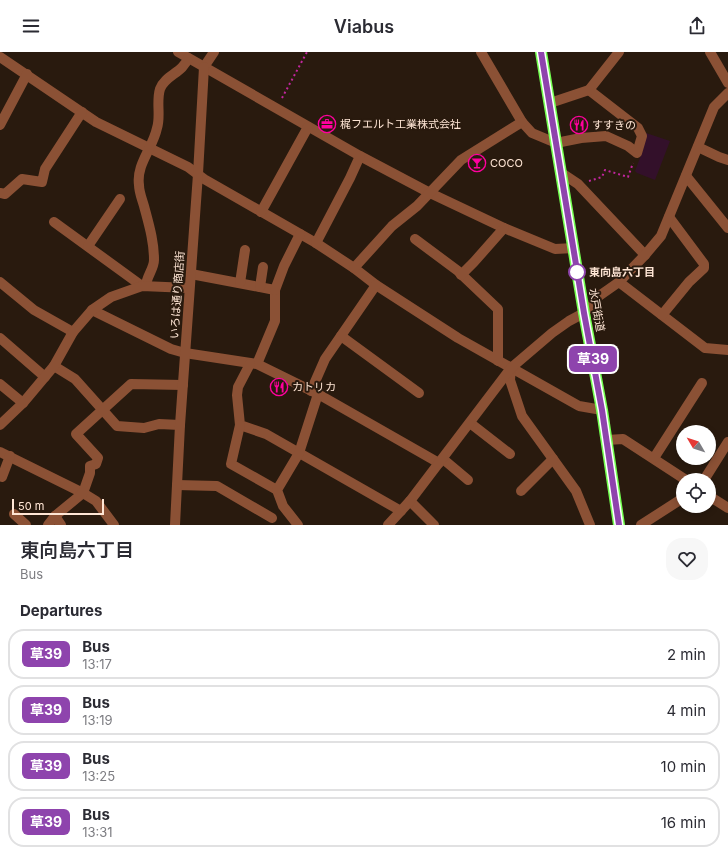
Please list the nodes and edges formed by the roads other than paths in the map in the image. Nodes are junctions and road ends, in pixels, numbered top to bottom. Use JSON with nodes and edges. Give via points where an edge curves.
{"nodes":[{"id":1,"x":178,"y":52,"type":"edge"},
{"id":2,"x":214,"y":52,"type":"edge"},
{"id":3,"x":481,"y":52,"type":"edge"},
{"id":4,"x":541,"y":52,"type":"edge"},
{"id":5,"x":619,"y":52,"type":"edge"},
{"id":6,"x":710,"y":52,"type":"edge"},
{"id":7,"x":0,"y":57,"type":"edge"},
{"id":8,"x":188,"y":58,"type":"junction"},
{"id":9,"x":204,"y":67,"type":"junction"},
{"id":10,"x":27,"y":74,"type":"junction"},
{"id":11,"x":728,"y":83,"type":"edge"},
{"id":12,"x":589,"y":90,"type":"junction"},
{"id":13,"x":728,"y":94,"type":"edge"},
{"id":14,"x":550,"y":103,"type":"junction"},
{"id":15,"x":82,"y":112,"type":"junction"},
{"id":16,"x":522,"y":122,"type":"junction"},
{"id":17,"x":0,"y":125,"type":"edge"},
{"id":18,"x":308,"y":127,"type":"junction"},
{"id":19,"x":556,"y":143,"type":"junction"},
{"id":20,"x":698,"y":147,"type":"junction"},
{"id":21,"x":149,"y":149,"type":"junction"},
{"id":22,"x":360,"y":156,"type":"junction"},
{"id":23,"x":728,"y":160,"type":"edge"},
{"id":24,"x":560,"y":172,"type":"junction"},
{"id":25,"x":198,"y":174,"type":"junction"},
{"id":26,"x":686,"y":176,"type":"junction"},
{"id":27,"x":0,"y":193,"type":"edge"},
{"id":28,"x":430,"y":193,"type":"junction"},
{"id":29,"x":120,"y":199,"type":"dead end"},
{"id":30,"x":261,"y":212,"type":"junction"},
{"id":31,"x":669,"y":218,"type":"junction"},
{"id":32,"x":54,"y":222,"type":"dead end"},
{"id":33,"x":504,"y":228,"type":"junction"},
{"id":34,"x":728,"y":228,"type":"edge"},
{"id":35,"x":300,"y":234,"type":"junction"},
{"id":36,"x":415,"y":239,"type":"dead end"},
{"id":37,"x":316,"y":243,"type":"junction"},
{"id":38,"x":88,"y":246,"type":"junction"},
{"id":39,"x":574,"y":248,"type":"junction"},
{"id":40,"x":245,"y":250,"type":"dead end"},
{"id":41,"x":645,"y":256,"type":"junction"},
{"id":42,"x":263,"y":267,"type":"dead end"},
{"id":43,"x":354,"y":268,"type":"junction"},
{"id":44,"x":191,"y":274,"type":"junction"},
{"id":45,"x":461,"y":275,"type":"junction"},
{"id":46,"x":0,"y":282,"type":"edge"},
{"id":47,"x":620,"y":282,"type":"junction"},
{"id":48,"x":240,"y":283,"type":"junction"},
{"id":49,"x":376,"y":285,"type":"junction"},
{"id":50,"x":144,"y":286,"type":"junction"},
{"id":51,"x":260,"y":287,"type":"junction"},
{"id":52,"x":189,"y":288,"type":"junction"},
{"id":53,"x":275,"y":290,"type":"junction"},
{"id":54,"x":92,"y":310,"type":"junction"},
{"id":55,"x":584,"y":313,"type":"junction"},
{"id":56,"x":662,"y":315,"type":"junction"},
{"id":57,"x":73,"y":332,"type":"junction"},
{"id":58,"x":341,"y":336,"type":"junction"},
{"id":59,"x":0,"y":338,"type":"edge"},
{"id":60,"x":728,"y":350,"type":"edge"},
{"id":61,"x":185,"y":353,"type":"junction"},
{"id":62,"x":498,"y":361,"type":"junction"},
{"id":63,"x":254,"y":364,"type":"junction"},
{"id":64,"x":54,"y":366,"type":"junction"},
{"id":65,"x":511,"y":368,"type":"junction"},
{"id":66,"x":45,"y":376,"type":"junction"},
{"id":67,"x":702,"y":383,"type":"dead end"},
{"id":68,"x":0,"y":384,"type":"edge"},
{"id":69,"x":183,"y":385,"type":"junction"},
{"id":70,"x":315,"y":392,"type":"junction"},
{"id":71,"x":419,"y":393,"type":"dead end"},
{"id":72,"x":23,"y":403,"type":"junction"},
{"id":73,"x":102,"y":410,"type":"junction"},
{"id":74,"x":602,"y":410,"type":"junction"},
{"id":75,"x":470,"y":423,"type":"junction"},
{"id":76,"x":0,"y":425,"type":"edge"},
{"id":77,"x":180,"y":425,"type":"junction"},
{"id":78,"x":240,"y":425,"type":"junction"},
{"id":79,"x":607,"y":440,"type":"junction"},
{"id":80,"x":728,"y":442,"type":"edge"},
{"id":81,"x":0,"y":452,"type":"edge"},
{"id":82,"x":299,"y":453,"type":"junction"},
{"id":83,"x":510,"y":454,"type":"dead end"},
{"id":84,"x":10,"y":456,"type":"junction"},
{"id":85,"x":654,"y":458,"type":"junction"},
{"id":86,"x":553,"y":459,"type":"junction"},
{"id":87,"x":441,"y":461,"type":"junction"},
{"id":88,"x":676,"y":473,"type":"edge"},
{"id":89,"x":708,"y":473,"type":"edge"},
{"id":90,"x":0,"y":476,"type":"edge"},
{"id":91,"x":468,"y":480,"type":"dead end"},
{"id":92,"x":177,"y":485,"type":"junction"},
{"id":93,"x":277,"y":490,"type":"junction"},
{"id":94,"x":522,"y":491,"type":"dead end"},
{"id":95,"x":83,"y":493,"type":"junction"},
{"id":96,"x":716,"y":500,"type":"edge"},
{"id":97,"x":410,"y":501,"type":"junction"},
{"id":98,"x":676,"y":502,"type":"edge"},
{"id":99,"x":283,"y":506,"type":"junction"},
{"id":100,"x":728,"y":508,"type":"edge"},
{"id":101,"x":402,"y":511,"type":"junction"},
{"id":102,"x":14,"y":514,"type":"dead end"},
{"id":103,"x":55,"y":516,"type":"junction"},
{"id":104,"x":269,"y":522,"type":"edge"},
{"id":105,"x":26,"y":525,"type":"edge"},
{"id":106,"x":48,"y":525,"type":"edge"},
{"id":107,"x":61,"y":525,"type":"edge"},
{"id":108,"x":114,"y":525,"type":"edge"},
{"id":109,"x":175,"y":525,"type":"edge"},
{"id":110,"x":298,"y":525,"type":"edge"},
{"id":111,"x":388,"y":525,"type":"edge"},
{"id":112,"x":434,"y":525,"type":"edge"},
{"id":113,"x":590,"y":525,"type":"edge"},
{"id":114,"x":619,"y":525,"type":"edge"},
{"id":115,"x":641,"y":525,"type":"edge"}],
"edges":[{"from":1,"to":8,"type":"street"},
{"from":2,"to":9,"type":"street"},
{"from":3,"to":16,"type":"street"},
{"from":4,"to":14,"type":"highway","name":"水戸街道"},
{"from":5,"to":12,"type":"street"},
{"from":6,"to":11,"type":"street"},
{"from":7,"to":10,"type":"street"},
{"from":8,"to":9,"type":"street"},
{"from":8,"to":21,"type":"street","via":[[186,65],[160,88],[158,126],[155,140]]},
{"from":9,"to":18,"type":"street"},
{"from":9,"to":25,"type":"street","name":"いろは通り商店街"},
{"from":10,"to":15,"type":"street"},
{"from":10,"to":17,"type":"street"},
{"from":12,"to":14,"type":"street"},
{"from":12,"to":19,"type":"street","via":[[638,128],[642,136],[637,153],[606,136]]},
{"from":13,"to":20,"type":"street","via":[[714,107]]},
{"from":14,"to":19,"type":"highway","name":"水戸街道"},
{"from":15,"to":21,"type":"street"},
{"from":15,"to":27,"type":"street","via":[[45,169],[42,182],[22,179],[5,194]]},
{"from":16,"to":19,"type":"street","via":[[532,133]]},
{"from":16,"to":28,"type":"street","via":[[461,160]]},
{"from":18,"to":22,"type":"street"},
{"from":18,"to":30,"type":"street"},
{"from":19,"to":24,"type":"highway","name":"水戸街道"},
{"from":20,"to":23,"type":"street"},
{"from":20,"to":26,"type":"street"},
{"from":21,"to":25,"type":"street"},
{"from":21,"to":50,"type":"street","via":[[138,172],[153,241],[154,262]]},
{"from":22,"to":28,"type":"street"},
{"from":22,"to":37,"type":"street"},
{"from":24,"to":39,"type":"highway","name":"水戸街道"},
{"from":24,"to":41,"type":"street","via":[[578,184]]},
{"from":25,"to":30,"type":"street"},
{"from":25,"to":44,"type":"street","name":"いろは通り商店街"},
{"from":26,"to":31,"type":"street"},
{"from":26,"to":34,"type":"street"},
{"from":28,"to":33,"type":"street"},
{"from":28,"to":43,"type":"street","via":[[392,226]]},
{"from":29,"to":38,"type":"street"},
{"from":30,"to":35,"type":"street"},
{"from":31,"to":41,"type":"street","via":[[661,236]]},
{"from":31,"to":56,"type":"street","via":[[704,264],[704,268]]},
{"from":32,"to":38,"type":"street"},
{"from":33,"to":39,"type":"street","via":[[555,248]]},
{"from":33,"to":45,"type":"street"},
{"from":35,"to":37,"type":"street"},
{"from":35,"to":53,"type":"street"},
{"from":36,"to":45,"type":"street"},
{"from":37,"to":43,"type":"street"},
{"from":38,"to":50,"type":"street"},
{"from":39,"to":55,"type":"highway","name":"水戸街道"},
{"from":40,"to":48,"type":"street"},
{"from":41,"to":47,"type":"street"},
{"from":42,"to":51,"type":"street"},
{"from":43,"to":49,"type":"street"},
{"from":44,"to":48,"type":"street"},
{"from":44,"to":52,"type":"street","name":"いろは通り商店街"},
{"from":45,"to":62,"type":"street","via":[[498,309]]},
{"from":46,"to":57,"type":"street","via":[[34,310]]},
{"from":47,"to":55,"type":"street","via":[[599,296]]},
{"from":47,"to":56,"type":"street"},
{"from":48,"to":51,"type":"street"},
{"from":49,"to":58,"type":"street"},
{"from":49,"to":62,"type":"street"},
{"from":50,"to":52,"type":"street"},
{"from":50,"to":54,"type":"street","via":[[111,297]]},
{"from":51,"to":53,"type":"street"},
{"from":52,"to":61,"type":"street","name":"いろは通り商店街"},
{"from":53,"to":63,"type":"street","via":[[275,321]]},
{"from":54,"to":57,"type":"street"},
{"from":54,"to":61,"type":"street","via":[[171,349]]},
{"from":55,"to":65,"type":"street","via":[[552,333]]},
{"from":55,"to":74,"type":"highway","name":"水戸街道"},
{"from":56,"to":60,"type":"street","via":[[705,348]]},
{"from":57,"to":64,"type":"street"},
{"from":58,"to":70,"type":"street","via":[[325,358]]},
{"from":58,"to":71,"type":"street"},
{"from":59,"to":66,"type":"street"},
{"from":61,"to":63,"type":"street"},
{"from":61,"to":69,"type":"street","name":"いろは通り商店街"},
{"from":62,"to":65,"type":"street"},
{"from":63,"to":70,"type":"street"},
{"from":63,"to":78,"type":"street","via":[[238,387]]},
{"from":64,"to":66,"type":"street"},
{"from":64,"to":73,"type":"street","via":[[76,379]]},
{"from":65,"to":74,"type":"street","via":[[579,406]]},
{"from":65,"to":75,"type":"street"},
{"from":65,"to":86,"type":"street","via":[[510,380],[522,416]]},
{"from":66,"to":72,"type":"street"},
{"from":67,"to":85,"type":"street"},
{"from":68,"to":72,"type":"street"},
{"from":69,"to":73,"type":"street","via":[[131,384]]},
{"from":69,"to":77,"type":"street","name":"いろは通り商店街"},
{"from":70,"to":82,"type":"street"},
{"from":70,"to":87,"type":"street"},
{"from":72,"to":76,"type":"street"},
{"from":73,"to":77,"type":"street","via":[[117,426],[144,428],[159,424]]},
{"from":73,"to":95,"type":"street","via":[[76,434],[98,458],[96,464],[90,466]]},
{"from":74,"to":79,"type":"highway","name":"水戸街道"},
{"from":75,"to":83,"type":"street"},
{"from":75,"to":87,"type":"street"},
{"from":77,"to":92,"type":"street","name":"いろは通り商店街"},
{"from":78,"to":82,"type":"street","via":[[266,434]]},
{"from":78,"to":93,"type":"street","via":[[231,464]]},
{"from":79,"to":85,"type":"street","via":[[623,439]]},
{"from":79,"to":114,"type":"highway","name":"水戸街道"},
{"from":80,"to":89,"type":"street"},
{"from":81,"to":84,"type":"street"},
{"from":82,"to":93,"type":"street"},
{"from":82,"to":101,"type":"street"},
{"from":84,"to":90,"type":"street","via":[[2,477]]},
{"from":84,"to":95,"type":"street"},
{"from":85,"to":88,"type":"street"},
{"from":86,"to":94,"type":"street"},
{"from":86,"to":113,"type":"street","via":[[576,491]]},
{"from":87,"to":91,"type":"street"},
{"from":87,"to":97,"type":"street"},
{"from":92,"to":104,"type":"street","via":[[217,486]]},
{"from":92,"to":109,"type":"street","name":"いろは通り商店街"},
{"from":93,"to":99,"type":"street"},
{"from":95,"to":103,"type":"street"},
{"from":95,"to":108,"type":"street","via":[[96,502]]},
{"from":96,"to":100,"type":"street"},
{"from":97,"to":101,"type":"street"},
{"from":97,"to":112,"type":"street"},
{"from":98,"to":115,"type":"street"},
{"from":99,"to":104,"type":"street"},
{"from":99,"to":110,"type":"street"},
{"from":101,"to":111,"type":"street"},
{"from":102,"to":105,"type":"street"},
{"from":103,"to":106,"type":"street"},
{"from":103,"to":107,"type":"street"}]}
